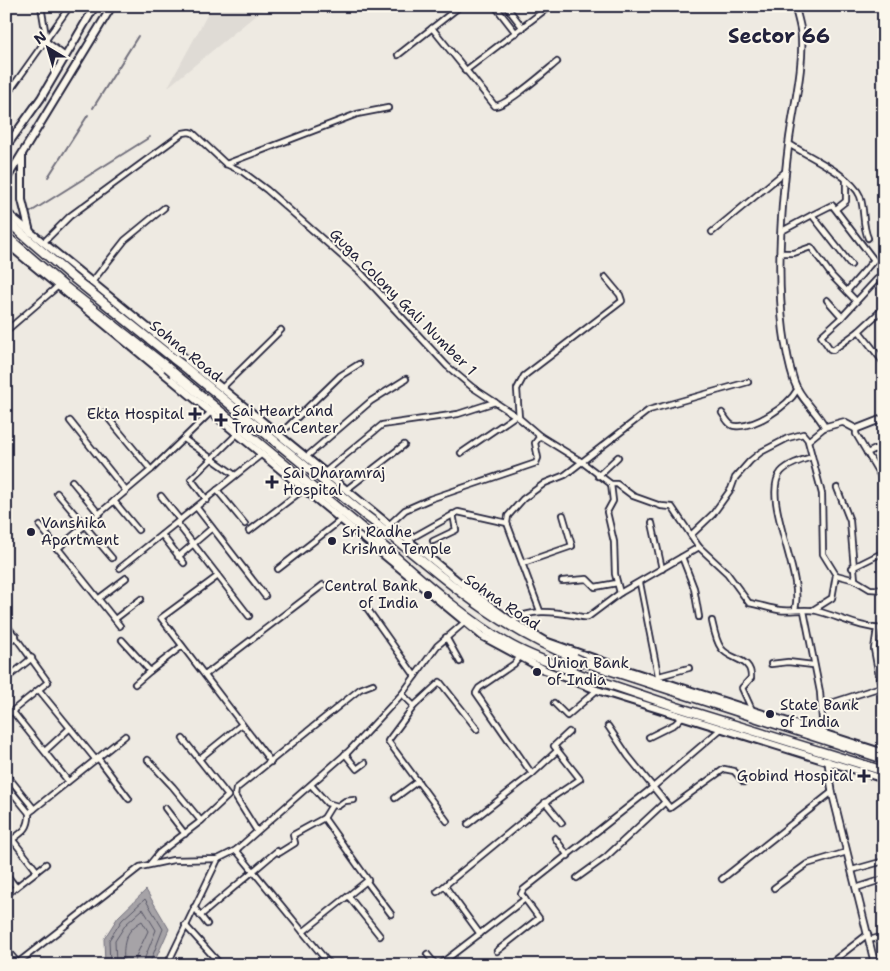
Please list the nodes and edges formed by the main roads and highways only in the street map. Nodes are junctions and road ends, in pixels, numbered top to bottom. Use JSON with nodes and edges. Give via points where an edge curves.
{"nodes":[{"id":1,"x":95,"y":6,"type":"edge"},
{"id":2,"x":112,"y":6,"type":"edge"},
{"id":3,"x":9,"y":141,"type":"edge"},
{"id":4,"x":6,"y":147,"type":"edge"},
{"id":5,"x":22,"y":155,"type":"junction"},
{"id":6,"x":6,"y":180,"type":"edge"},
{"id":7,"x":6,"y":212,"type":"edge"},
{"id":8,"x":6,"y":220,"type":"edge"},
{"id":9,"x":30,"y":232,"type":"junction"},
{"id":10,"x":6,"y":236,"type":"edge"},
{"id":11,"x":6,"y":244,"type":"edge"},
{"id":12,"x":6,"y":249,"type":"edge"},
{"id":13,"x":16,"y":252,"type":"junction"},
{"id":14,"x":184,"y":356,"type":"junction"},
{"id":15,"x":166,"y":371,"type":"junction"},
{"id":16,"x":375,"y":514,"type":"junction"},
{"id":17,"x":359,"y":534,"type":"junction"},
{"id":18,"x":582,"y":654,"type":"junction"},
{"id":19,"x":571,"y":680,"type":"junction"},
{"id":20,"x":884,"y":753,"type":"edge"},
{"id":21,"x":884,"y":760,"type":"edge"},
{"id":22,"x":884,"y":771,"type":"edge"},
{"id":23,"x":884,"y":779,"type":"edge"}],
"edges":[{"from":1,"to":3,"type":"main road","via":[[41,98]]},
{"from":2,"to":5,"type":"main road"},
{"from":3,"to":4,"type":"main road"},
{"from":5,"to":6,"type":"main road"},
{"from":5,"to":9,"type":"main road","via":[[22,200]]},
{"from":7,"to":9,"type":"main road"},
{"from":8,"to":21,"type":"highway","name":"Sohna Road","bridge":true,"via":[[482,609],[543,646],[584,662]]},
{"from":9,"to":14,"type":"main road"},
{"from":10,"to":15,"type":"highway","name":"Sohna Road"},
{"from":11,"to":13,"type":"main road"},
{"from":12,"to":13,"type":"main road"},
{"from":13,"to":15,"type":"main road"},
{"from":14,"to":15,"type":"main road"},
{"from":14,"to":16,"type":"main road"},
{"from":15,"to":17,"type":"main road"},
{"from":15,"to":22,"type":"highway","name":"Sohna Road","bridge":true,"via":[[174,373],[477,623],[506,643],[579,674]]},
{"from":16,"to":17,"type":"main road"},
{"from":16,"to":18,"type":"main road","via":[[511,621],[545,641]]},
{"from":17,"to":19,"type":"main road","via":[[482,636],[518,658]]},
{"from":18,"to":19,"type":"main road"},
{"from":18,"to":20,"type":"main road"},
{"from":19,"to":23,"type":"main road"}]}
